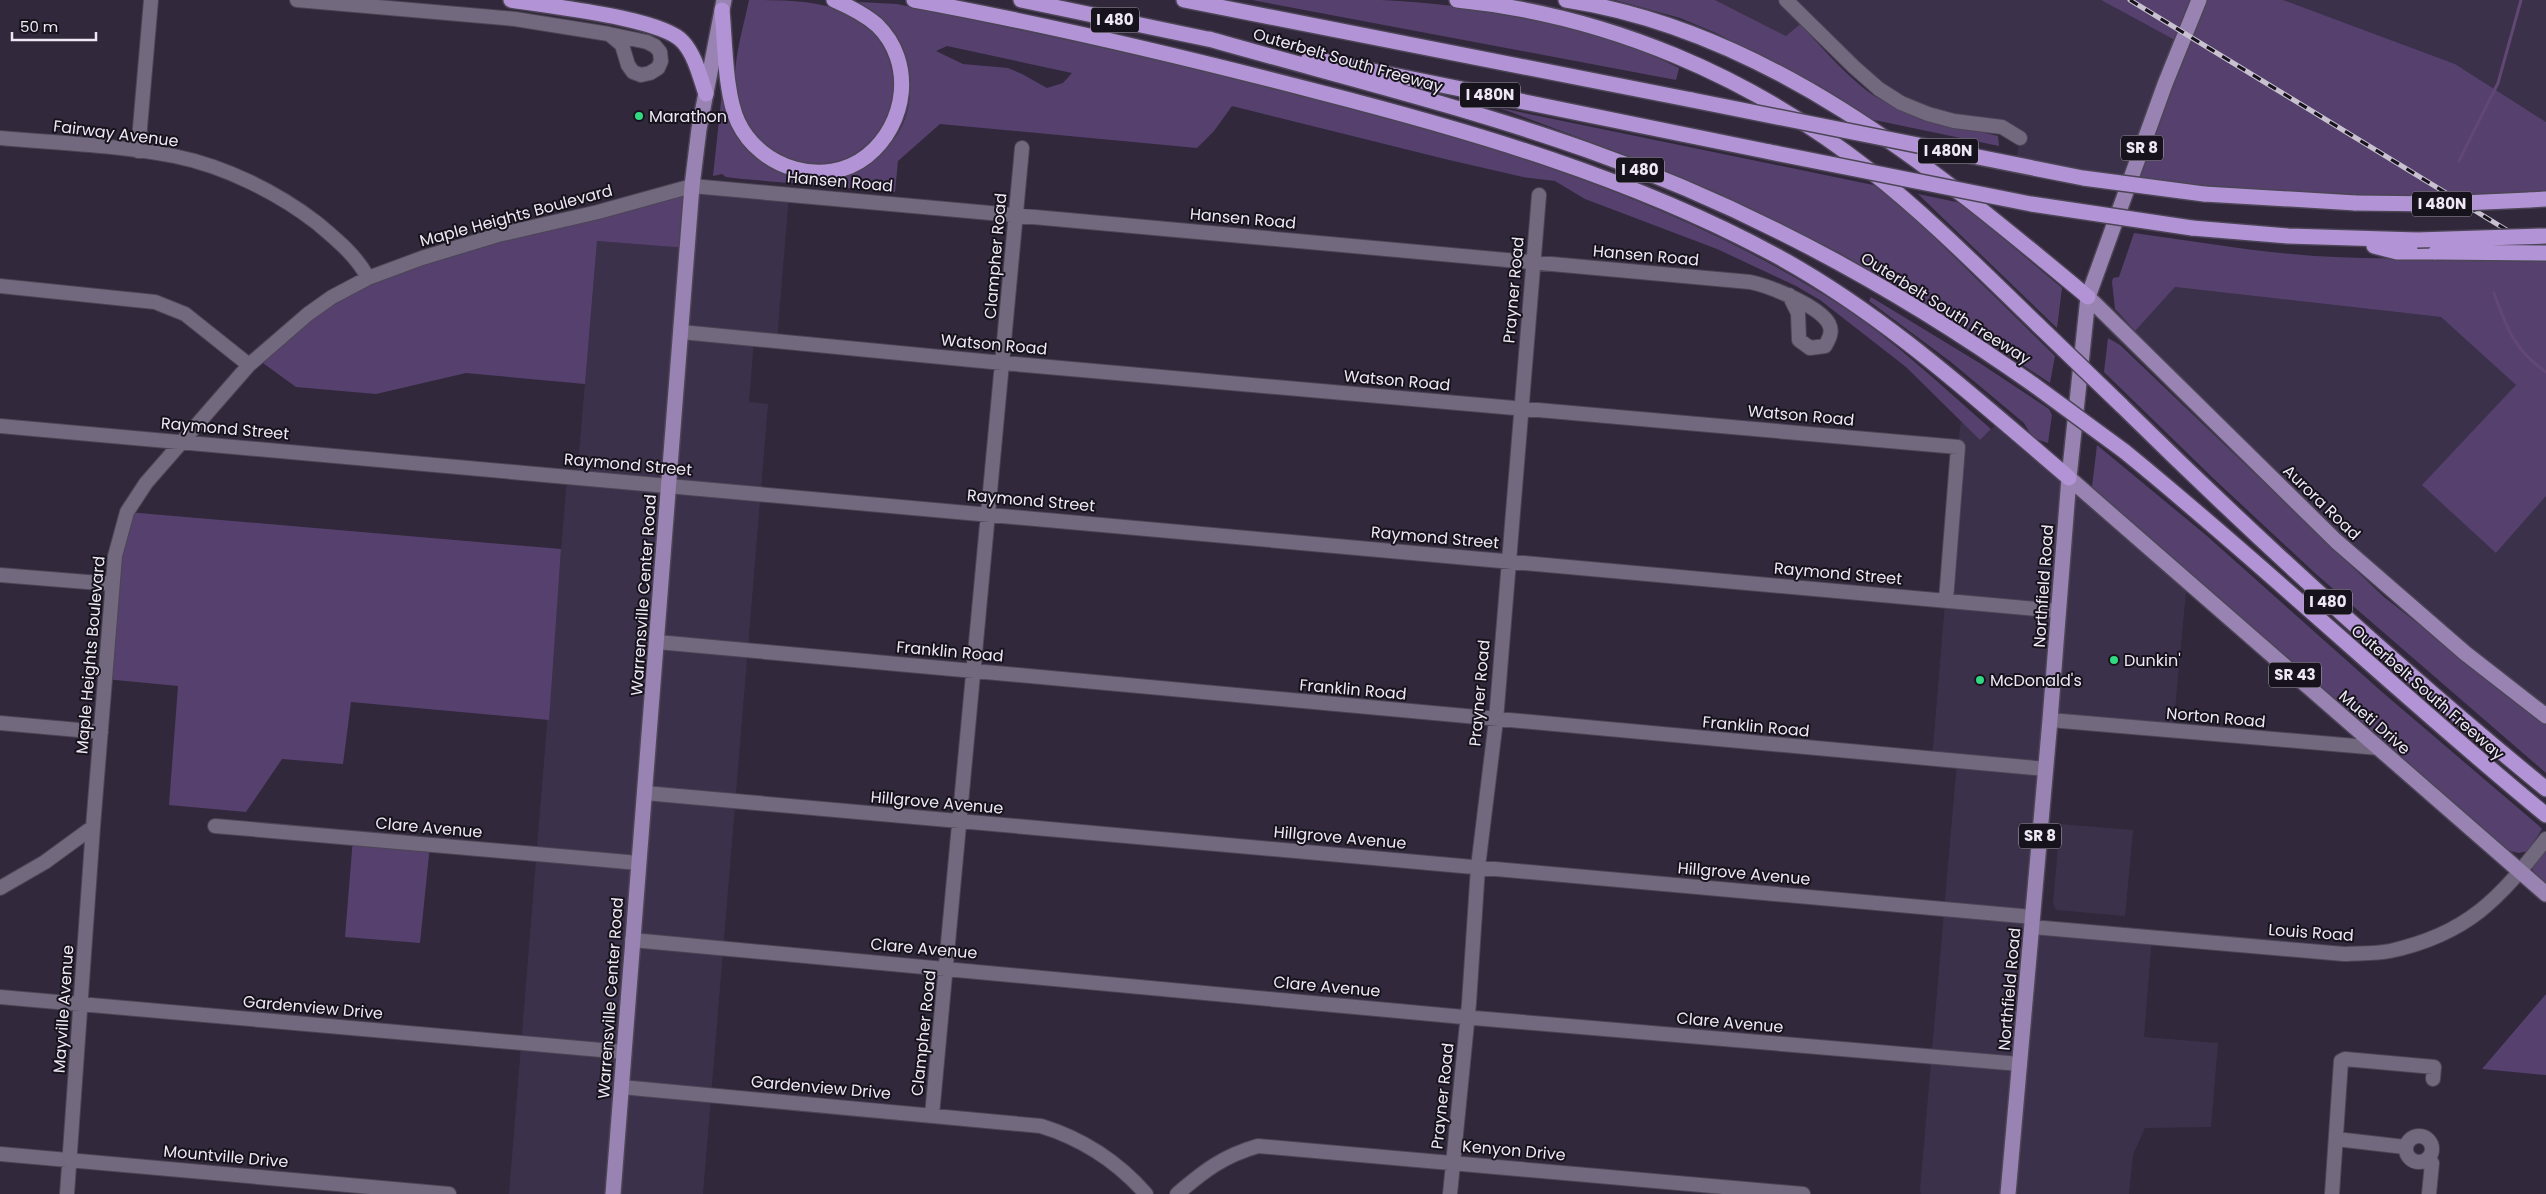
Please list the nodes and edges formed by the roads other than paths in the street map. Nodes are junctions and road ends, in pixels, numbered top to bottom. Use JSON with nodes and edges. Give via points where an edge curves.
{"nodes":[{"id":1,"x":151,"y":0,"type":"edge"},
{"id":2,"x":297,"y":0,"type":"edge"},
{"id":3,"x":511,"y":0,"type":"edge"},
{"id":4,"x":834,"y":0,"type":"edge"},
{"id":5,"x":914,"y":0,"type":"edge"},
{"id":6,"x":1021,"y":0,"type":"edge"},
{"id":7,"x":1184,"y":0,"type":"edge"},
{"id":8,"x":1457,"y":0,"type":"edge"},
{"id":9,"x":1566,"y":0,"type":"edge"},
{"id":10,"x":1786,"y":0,"type":"edge"},
{"id":11,"x":2199,"y":0,"type":"edge"},
{"id":12,"x":723,"y":5,"type":"edge"},
{"id":13,"x":609,"y":34,"type":"dead end"},
{"id":14,"x":1209,"y":39,"type":"junction"},
{"id":15,"x":706,"y":94,"type":"junction"},
{"id":16,"x":0,"y":138,"type":"edge"},
{"id":17,"x":2020,"y":138,"type":"dead end"},
{"id":18,"x":1022,"y":148,"type":"dead end"},
{"id":19,"x":138,"y":151,"type":"junction"},
{"id":20,"x":692,"y":186,"type":"junction"},
{"id":21,"x":1539,"y":195,"type":"dead end"},
{"id":22,"x":2546,"y":199,"type":"edge"},
{"id":23,"x":1016,"y":215,"type":"junction"},
{"id":24,"x":2546,"y":236,"type":"edge"},
{"id":25,"x":2345,"y":239,"type":"junction"},
{"id":26,"x":2546,"y":253,"type":"edge"},
{"id":27,"x":1534,"y":262,"type":"junction"},
{"id":28,"x":368,"y":278,"type":"junction"},
{"id":29,"x":0,"y":286,"type":"edge"},
{"id":30,"x":1789,"y":295,"type":"dead end"},
{"id":31,"x":2088,"y":297,"type":"junction"},
{"id":32,"x":681,"y":332,"type":"junction"},
{"id":33,"x":1003,"y":363,"type":"junction"},
{"id":34,"x":249,"y":365,"type":"junction"},
{"id":35,"x":1520,"y":408,"type":"junction"},
{"id":36,"x":0,"y":426,"type":"edge"},
{"id":37,"x":183,"y":441,"type":"junction"},
{"id":38,"x":2069,"y":478,"type":"junction"},
{"id":39,"x":669,"y":485,"type":"junction"},
{"id":40,"x":988,"y":514,"type":"junction"},
{"id":41,"x":1507,"y":561,"type":"junction"},
{"id":42,"x":0,"y":575,"type":"edge"},
{"id":43,"x":112,"y":584,"type":"junction"},
{"id":44,"x":1946,"y":600,"type":"junction"},
{"id":45,"x":2059,"y":611,"type":"junction"},
{"id":46,"x":657,"y":642,"type":"junction"},
{"id":47,"x":974,"y":671,"type":"junction"},
{"id":48,"x":2546,"y":716,"type":"edge"},
{"id":49,"x":1496,"y":720,"type":"junction"},
{"id":50,"x":2050,"y":720,"type":"junction"},
{"id":51,"x":0,"y":723,"type":"edge"},
{"id":52,"x":101,"y":732,"type":"junction"},
{"id":53,"x":2379,"y":748,"type":"junction"},
{"id":54,"x":2046,"y":769,"type":"junction"},
{"id":55,"x":2545,"y":789,"type":"edge"},
{"id":56,"x":645,"y":793,"type":"junction"},
{"id":57,"x":2546,"y":815,"type":"edge"},
{"id":58,"x":959,"y":821,"type":"junction"},
{"id":59,"x":215,"y":826,"type":"dead end"},
{"id":60,"x":93,"y":827,"type":"junction"},
{"id":61,"x":2546,"y":839,"type":"edge"},
{"id":62,"x":639,"y":863,"type":"junction"},
{"id":63,"x":1478,"y":867,"type":"junction"},
{"id":64,"x":2520,"y":872,"type":"junction"},
{"id":65,"x":0,"y":888,"type":"edge"},
{"id":66,"x":2546,"y":894,"type":"edge"},
{"id":67,"x":2032,"y":922,"type":"junction"},
{"id":68,"x":632,"y":940,"type":"junction"},
{"id":69,"x":947,"y":968,"type":"junction"},
{"id":70,"x":0,"y":997,"type":"edge"},
{"id":71,"x":82,"y":1004,"type":"junction"},
{"id":72,"x":1467,"y":1017,"type":"junction"},
{"id":73,"x":624,"y":1052,"type":"junction"},
{"id":74,"x":2020,"y":1064,"type":"junction"},
{"id":75,"x":2433,"y":1079,"type":"dead end"},
{"id":76,"x":621,"y":1087,"type":"junction"},
{"id":77,"x":932,"y":1115,"type":"junction"},
{"id":78,"x":2336,"y":1139,"type":"junction"},
{"id":79,"x":2405,"y":1147,"type":"junction"},
{"id":80,"x":0,"y":1154,"type":"edge"},
{"id":81,"x":2428,"y":1158,"type":"junction"},
{"id":82,"x":69,"y":1160,"type":"junction"},
{"id":83,"x":1453,"y":1162,"type":"junction"},
{"id":84,"x":67,"y":1194,"type":"edge"},
{"id":85,"x":449,"y":1194,"type":"edge"},
{"id":86,"x":613,"y":1194,"type":"edge"},
{"id":87,"x":1146,"y":1194,"type":"edge"},
{"id":88,"x":1177,"y":1194,"type":"edge"},
{"id":89,"x":1450,"y":1194,"type":"edge"},
{"id":90,"x":1803,"y":1194,"type":"edge"},
{"id":91,"x":2008,"y":1194,"type":"edge"},
{"id":92,"x":2332,"y":1194,"type":"edge"},
{"id":93,"x":2428,"y":1194,"type":"edge"}],
"edges":[{"from":1,"to":19,"type":"street"},
{"from":2,"to":13,"type":"street","via":[[515,19]]},
{"from":3,"to":15,"type":"highway","via":[[636,21],[667,30],[684,42],[691,53]]},
{"from":4,"to":12,"type":"highway","via":[[865,15],[886,35],[898,59],[902,88],[895,120],[866,157],[851,165],[817,172],[782,166],[758,150],[743,132],[733,107]]},
{"from":5,"to":38,"type":"highway","via":[[1095,37],[1386,109],[1522,149],[1638,192],[1775,255],[1881,321],[1928,356]]},
{"from":6,"to":14,"type":"highway","name":"Outerbelt South Freeway","number":"I 480"},
{"from":7,"to":22,"type":"highway","name":"Outerbelt South Freeway","number":"I 480N","bridge":true,"via":[[2084,178],[2204,194],[2356,204]]},
{"from":8,"to":55,"type":"highway","name":"Outerbelt South Freeway","number":"I 480","bridge":true,"via":[[1529,10],[1587,24],[1674,55],[1796,118],[1869,170],[1940,232],[2347,619]]},
{"from":9,"to":31,"type":"highway","via":[[1683,29],[1780,72],[1886,140],[1985,212]]},
{"from":10,"to":17,"type":"street","via":[[1854,68],[1901,103],[1954,121],[2002,127]]},
{"from":11,"to":31,"type":"main road","name":"Northfield Road","number":"SR 8"},
{"from":12,"to":15,"type":"main road","name":"Warrensville Center Road"},
{"from":14,"to":25,"type":"highway","name":"Outerbelt South Freeway","number":"I 480N","bridge":true,"via":[[2031,204],[2192,228]]},
{"from":14,"to":57,"type":"highway","name":"Outerbelt South Freeway","number":"I 480","bridge":true,"via":[[1508,124],[1587,150],[1776,231],[1870,280],[1976,345],[2124,451]]},
{"from":15,"to":20,"type":"main road","name":"Warrensville Center Road"},
{"from":16,"to":19,"type":"street","name":"Fairway Avenue"},
{"from":18,"to":23,"type":"street","name":"Clampher Road"},
{"from":19,"to":28,"type":"street","name":"Fairway Avenue","via":[[175,156],[215,169],[295,206],[335,238]]},
{"from":20,"to":23,"type":"street","name":"Hansen Road"},
{"from":20,"to":28,"type":"street","name":"Maple Heights Boulevard","via":[[498,235]]},
{"from":20,"to":32,"type":"main road","name":"Warrensville Center Road"},
{"from":21,"to":27,"type":"street","name":"Prayner Road"},
{"from":23,"to":27,"type":"street","name":"Hansen Road"},
{"from":23,"to":33,"type":"street","name":"Clampher Road"},
{"from":24,"to":25,"type":"highway","number":"I 480N","bridge":true},
{"from":25,"to":26,"type":"highway","bridge":true,"via":[[2397,252]]},
{"from":27,"to":30,"type":"street","name":"Hansen Road","via":[[1750,282]]},
{"from":27,"to":35,"type":"street","name":"Prayner Road"},
{"from":28,"to":34,"type":"street","name":"Maple Heights Boulevard","via":[[308,314]]},
{"from":29,"to":34,"type":"street","via":[[155,302],[186,314]]},
{"from":31,"to":38,"type":"main road","name":"Northfield Road","number":"SR 8"},
{"from":31,"to":48,"type":"main road","name":"Aurora Road","via":[[2336,541],[2465,653]]},
{"from":32,"to":33,"type":"street","name":"Watson Road"},
{"from":32,"to":39,"type":"main road","name":"Warrensville Center Road"},
{"from":33,"to":35,"type":"street","name":"Watson Road"},
{"from":33,"to":40,"type":"street","name":"Clampher Road"},
{"from":34,"to":37,"type":"street","name":"Maple Heights Boulevard"},
{"from":35,"to":41,"type":"street","name":"Prayner Road"},
{"from":35,"to":44,"type":"street","name":"Watson Road","via":[[1958,447]]},
{"from":36,"to":37,"type":"street","name":"Raymond Street"},
{"from":37,"to":39,"type":"street","name":"Raymond Street"},
{"from":37,"to":43,"type":"street","name":"Maple Heights Boulevard","via":[[146,483],[128,512],[115,556]]},
{"from":38,"to":45,"type":"main road","name":"Northfield Road","number":"SR 8"},
{"from":38,"to":53,"type":"main road","name":"Mueti Drive","number":"SR 43"},
{"from":39,"to":40,"type":"street","name":"Raymond Street"},
{"from":39,"to":46,"type":"main road","name":"Warrensville Center Road"},
{"from":40,"to":41,"type":"street","name":"Raymond Street"},
{"from":40,"to":47,"type":"street","name":"Clampher Road"},
{"from":41,"to":44,"type":"street","name":"Raymond Street"},
{"from":41,"to":49,"type":"street","name":"Prayner Road"},
{"from":42,"to":43,"type":"street"},
{"from":43,"to":52,"type":"street","name":"Maple Heights Boulevard"},
{"from":44,"to":45,"type":"street","name":"Raymond Street"},
{"from":45,"to":50,"type":"main road","name":"Northfield Road","number":"SR 8"},
{"from":46,"to":47,"type":"street","name":"Franklin Road"},
{"from":46,"to":56,"type":"main road","name":"Warrensville Center Road"},
{"from":47,"to":49,"type":"street","name":"Franklin Road"},
{"from":47,"to":58,"type":"street","name":"Clampher Road"},
{"from":49,"to":54,"type":"street","name":"Franklin Road"},
{"from":49,"to":63,"type":"street","name":"Prayner Road"},
{"from":50,"to":53,"type":"street","name":"Norton Road"},
{"from":50,"to":54,"type":"main road","name":"Northfield Road","number":"SR 8"},
{"from":51,"to":52,"type":"street"},
{"from":52,"to":60,"type":"street","name":"Maple Heights Boulevard"},
{"from":53,"to":64,"type":"main road","name":"Mueti Drive","number":"SR 43"},
{"from":54,"to":67,"type":"main road","name":"Northfield Road","number":"SR 8"},
{"from":56,"to":58,"type":"street","name":"Hillgrove Avenue"},
{"from":56,"to":62,"type":"main road","name":"Warrensville Center Road"},
{"from":58,"to":63,"type":"street","name":"Hillgrove Avenue"},
{"from":58,"to":69,"type":"street","name":"Clampher Road"},
{"from":59,"to":62,"type":"street","name":"Clare Avenue"},
{"from":60,"to":65,"type":"street","via":[[45,862]]},
{"from":60,"to":71,"type":"street","name":"Mayville Avenue"},
{"from":61,"to":64,"type":"street","name":"Louis Road"},
{"from":62,"to":68,"type":"main road","name":"Warrensville Center Road"},
{"from":63,"to":67,"type":"street","name":"Hillgrove Avenue"},
{"from":63,"to":72,"type":"street","name":"Prayner Road"},
{"from":64,"to":66,"type":"main road","name":"Mueti Drive","number":"SR 43"},
{"from":64,"to":67,"type":"street","name":"Louis Road","via":[[2502,893],[2466,923],[2434,938],[2388,951],[2344,954]]},
{"from":67,"to":74,"type":"main road","name":"Northfield Road","number":"SR 8"},
{"from":68,"to":69,"type":"street","name":"Clare Avenue"},
{"from":68,"to":73,"type":"main road","name":"Warrensville Center Road"},
{"from":69,"to":72,"type":"street","name":"Clare Avenue"},
{"from":69,"to":77,"type":"street","name":"Clampher Road"},
{"from":70,"to":71,"type":"street","name":"Gardenview Drive"},
{"from":71,"to":73,"type":"street","name":"Gardenview Drive"},
{"from":71,"to":82,"type":"street","name":"Mayville Avenue"},
{"from":72,"to":74,"type":"street","name":"Clare Avenue"},
{"from":72,"to":83,"type":"street","name":"Prayner Road"},
{"from":73,"to":76,"type":"main road","name":"Warrensville Center Road"},
{"from":74,"to":91,"type":"main road","name":"Northfield Road","number":"SR 8"},
{"from":75,"to":78,"type":"street","via":[[2434,1067],[2341,1061]]},
{"from":76,"to":77,"type":"street","name":"Gardenview Drive"},
{"from":76,"to":86,"type":"main road","name":"Warrensville Center Road"},
{"from":77,"to":87,"type":"street","name":"Gardenview Drive","via":[[1022,1123],[1063,1133],[1098,1151]]},
{"from":78,"to":79,"type":"street"},
{"from":78,"to":92,"type":"street"},
{"from":79,"to":81,"type":"street","via":[[2412,1160]]},
{"from":79,"to":81,"type":"street","via":[[2409,1139],[2422,1135],[2431,1143],[2432,1151]]},
{"from":80,"to":82,"type":"street","name":"Mountville Drive"},
{"from":81,"to":93,"type":"street","via":[[2432,1163]]},
{"from":82,"to":84,"type":"street","name":"Mayville Avenue"},
{"from":82,"to":85,"type":"street","name":"Mountville Drive"},
{"from":83,"to":88,"type":"street","name":"Kenyon Drive","via":[[1258,1146],[1233,1153],[1210,1166]]},
{"from":83,"to":89,"type":"street","name":"Prayner Road"},
{"from":83,"to":90,"type":"street","name":"Kenyon Drive"}]}
